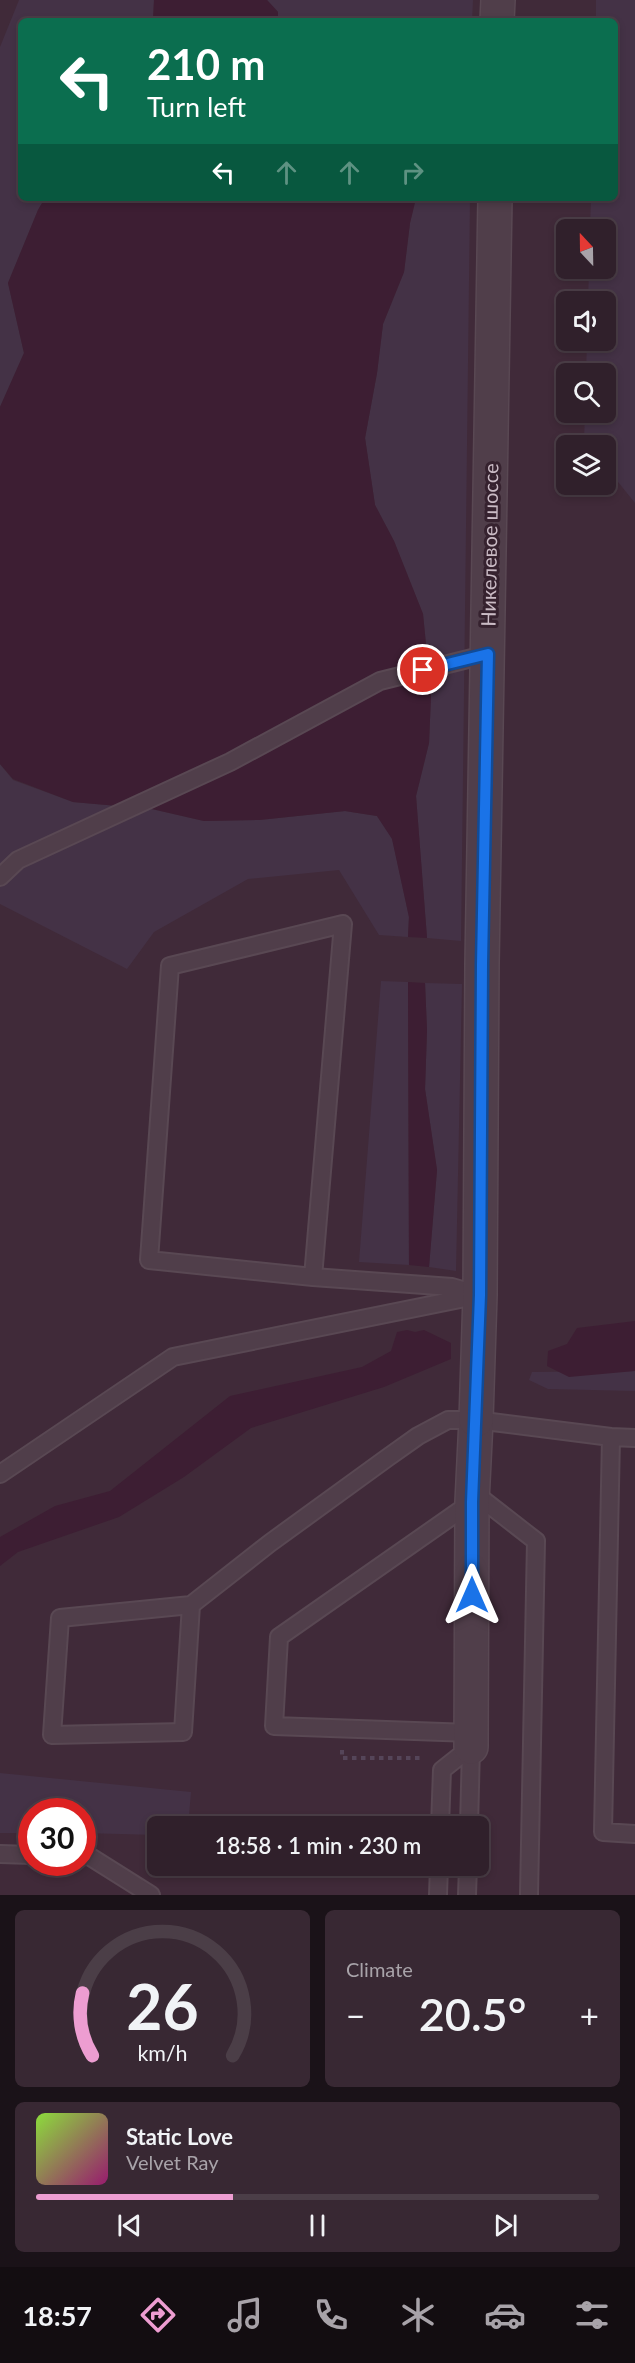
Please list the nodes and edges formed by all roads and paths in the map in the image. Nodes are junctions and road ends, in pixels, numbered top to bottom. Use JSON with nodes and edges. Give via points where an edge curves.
{"nodes":[{"id":1,"x":498,"y":0,"type":"edge"},
{"id":2,"x":497,"y":18,"type":"edge"},
{"id":3,"x":495,"y":201,"type":"edge"},
{"id":4,"x":488,"y":654,"type":"junction"},
{"id":5,"x":0,"y":877,"type":"edge"},
{"id":6,"x":313,"y":1276,"type":"junction"},
{"id":7,"x":480,"y":1295,"type":"junction"},
{"id":8,"x":476,"y":1420,"type":"junction"},
{"id":9,"x":611,"y":1437,"type":"junction"},
{"id":10,"x":635,"y":1438,"type":"edge"},
{"id":11,"x":0,"y":1474,"type":"edge"},
{"id":12,"x":472,"y":1497,"type":"junction"},
{"id":13,"x":191,"y":1605,"type":"junction"},
{"id":14,"x":471,"y":1740,"type":"junction"},
{"id":15,"x":440,"y":1816,"type":"edge"},
{"id":16,"x":469,"y":1816,"type":"edge"},
{"id":17,"x":635,"y":1834,"type":"edge"},
{"id":18,"x":0,"y":1854,"type":"edge"},
{"id":19,"x":18,"y":1855,"type":"edge"},
{"id":20,"x":96,"y":1860,"type":"edge"},
{"id":21,"x":439,"y":1876,"type":"edge"},
{"id":22,"x":468,"y":1876,"type":"edge"},
{"id":23,"x":151,"y":1895,"type":"edge"},
{"id":24,"x":438,"y":1895,"type":"edge"},
{"id":25,"x":467,"y":1895,"type":"edge"},
{"id":26,"x":529,"y":1895,"type":"edge"}],
"edges":[{"from":1,"to":2,"type":"street"},
{"from":3,"to":4,"type":"street","name":"Никелевое шоссе"},
{"from":4,"to":5,"type":"lane","via":[[380,681],[230,762],[18,860]]},
{"from":4,"to":7,"type":"street","name":"Никелевое шоссе"},
{"from":6,"to":6,"type":"lane","via":[[149,1260],[170,966],[343,924]]},
{"from":6,"to":7,"type":"lane","via":[[452,1287]]},
{"from":7,"to":8,"type":"street","name":"Никелевое шоссе"},
{"from":7,"to":11,"type":"lane","via":[[173,1357]]},
{"from":8,"to":9,"type":"lane"},
{"from":8,"to":12,"type":"street","name":"Никелевое шоссе"},
{"from":8,"to":13,"type":"lane","via":[[448,1420],[417,1436]]},
{"from":9,"to":10,"type":"lane"},
{"from":9,"to":17,"type":"lane","via":[[603,1832]]},
{"from":12,"to":14,"type":"street","name":"Никелевое шоссе"},
{"from":12,"to":14,"type":"lane","via":[[279,1637],[274,1726]]},
{"from":12,"to":26,"type":"lane","via":[[536,1541]]},
{"from":13,"to":13,"type":"lane","via":[[183,1732],[52,1735],[60,1618]]},
{"from":14,"to":15,"type":"lane","via":[[442,1770]]},
{"from":14,"to":16,"type":"lane","name":"Никелевое шоссе"},
{"from":18,"to":19,"type":"lane"},
{"from":20,"to":23,"type":"lane"},
{"from":21,"to":24,"type":"lane"},
{"from":22,"to":25,"type":"lane"}]}
